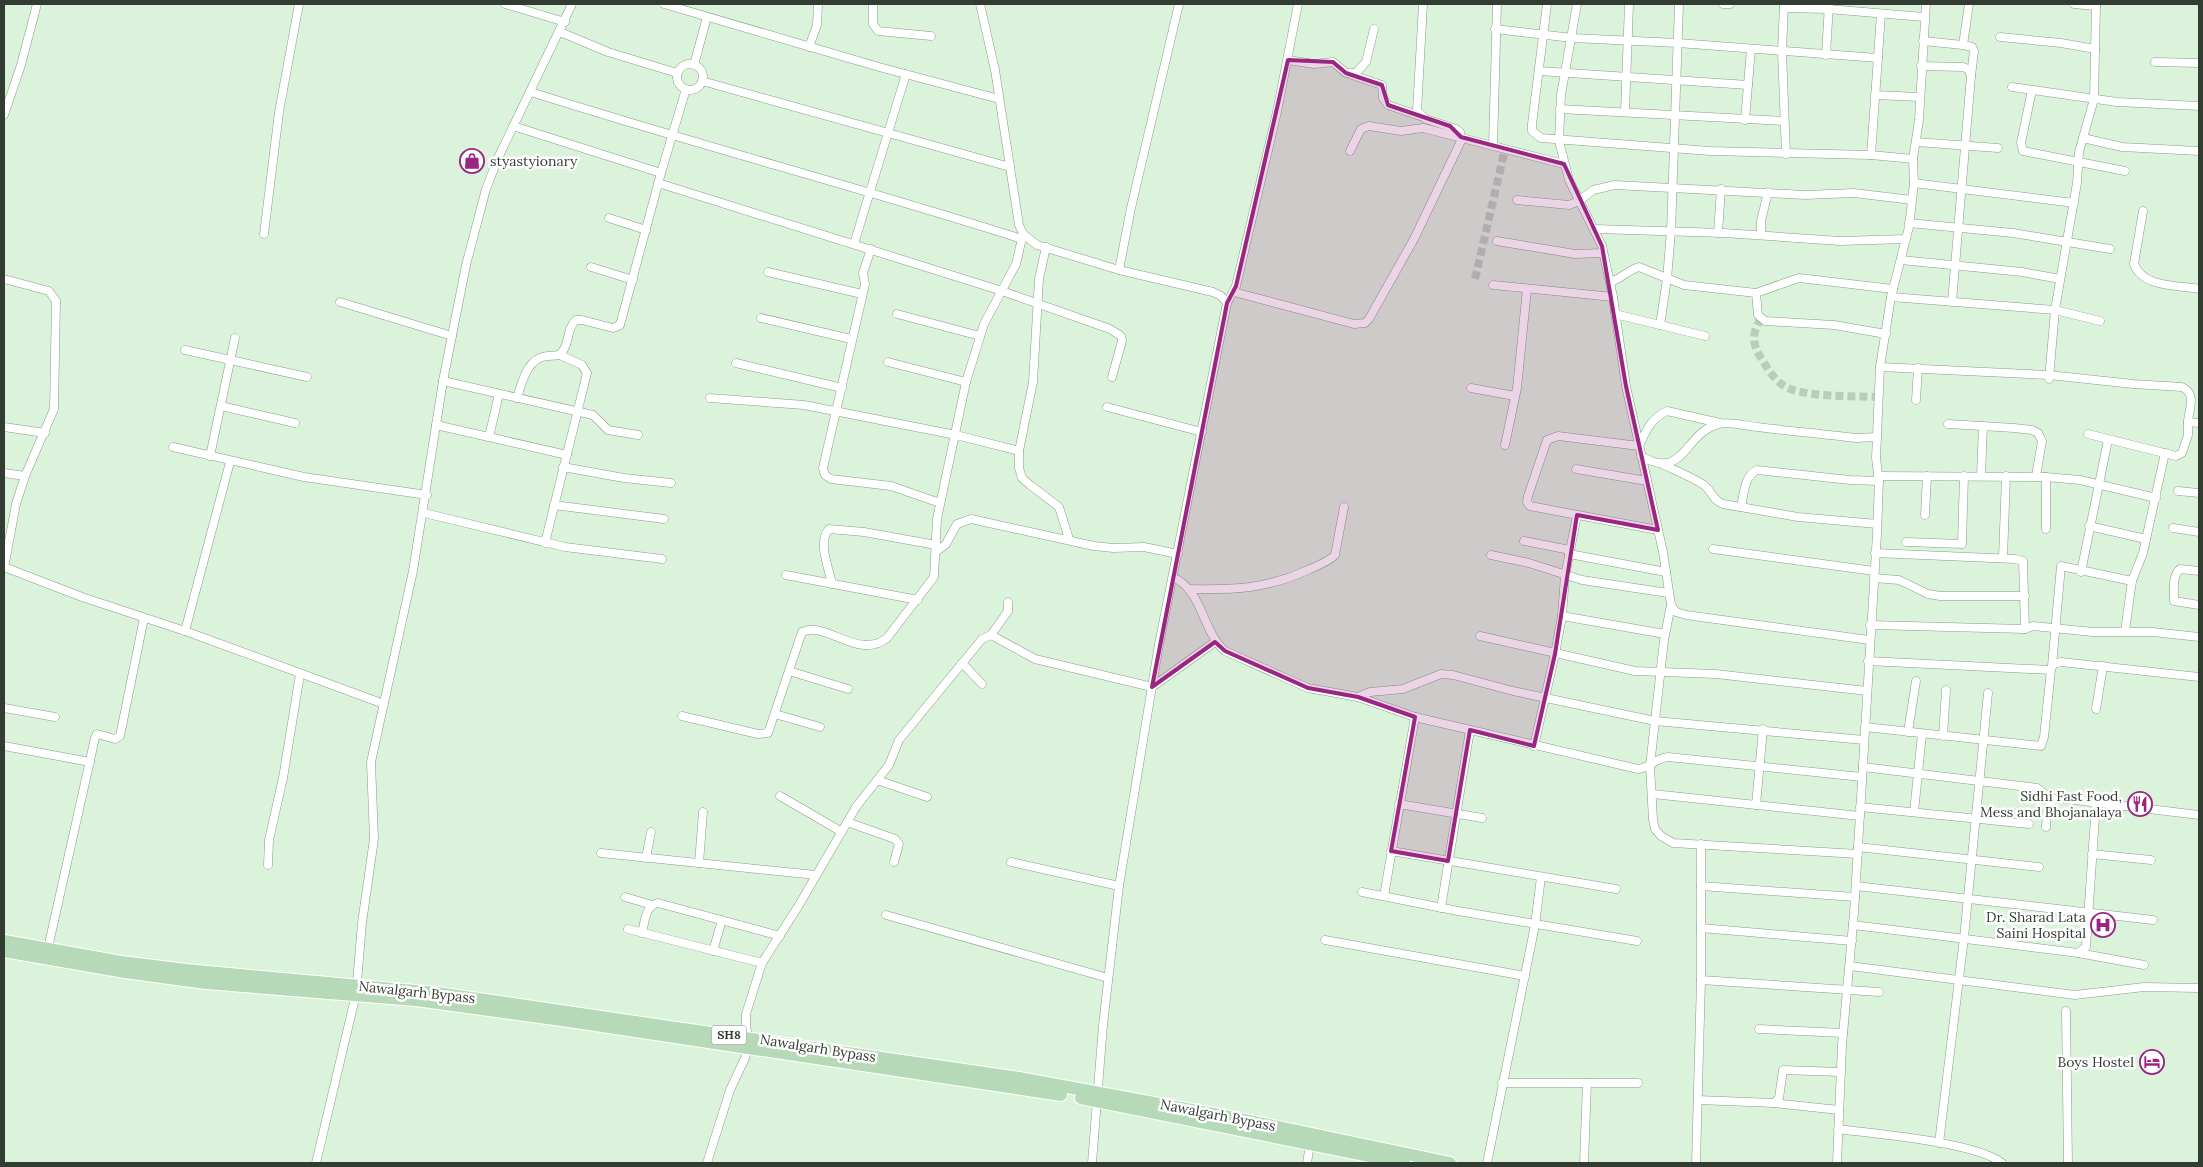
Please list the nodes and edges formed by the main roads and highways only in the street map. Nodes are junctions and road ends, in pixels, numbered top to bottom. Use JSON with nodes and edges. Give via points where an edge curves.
{"nodes":[{"id":1,"x":4,"y":940,"type":"edge"},
{"id":2,"x":4,"y":951,"type":"edge"},
{"id":3,"x":357,"y":990,"type":"junction"},
{"id":4,"x":1097,"y":1098,"type":"junction"},
{"id":5,"x":1374,"y":1160,"type":"edge"},
{"id":6,"x":1404,"y":1163,"type":"edge"},
{"id":7,"x":1450,"y":1163,"type":"edge"}],
"edges":[{"from":1,"to":3,"type":"main road","name":"Nawalgarh Bypass","number":"SH8","via":[[186,970]]},
{"from":2,"to":3,"type":"main road","name":"Nawalgarh Bypass","number":"SH8","via":[[206,982]]},
{"from":3,"to":4,"type":"main road","name":"Nawalgarh Bypass","number":"SH8","via":[[437,993],[748,1042],[1020,1078]]},
{"from":4,"to":5,"type":"main road","name":"Nawalgarh Bypass","number":"SH8"},
{"from":4,"to":7,"type":"main road","name":"Nawalgarh Bypass","number":"SH8","via":[[1240,1119]]},
{"from":5,"to":6,"type":"main road","name":"Nawalgarh Bypass","number":"SH8"}]}
